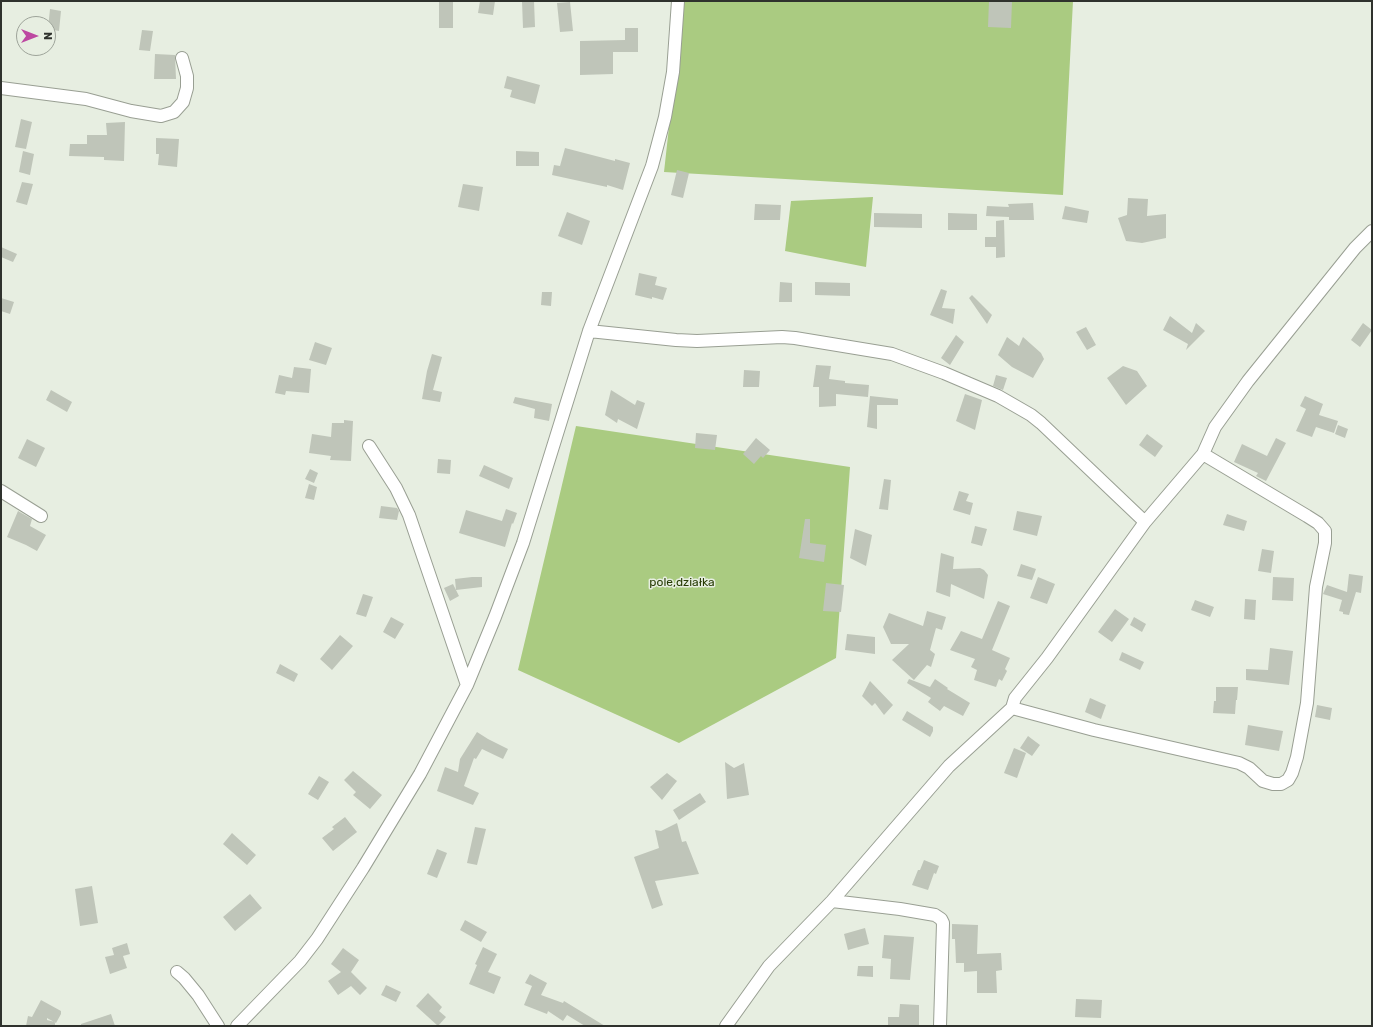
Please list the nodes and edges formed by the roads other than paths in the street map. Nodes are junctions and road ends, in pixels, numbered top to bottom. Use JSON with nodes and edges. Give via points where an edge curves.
{"nodes":[{"id":1,"x":678,"y":1,"type":"edge"},
{"id":2,"x":182,"y":58,"type":"dead end"},
{"id":3,"x":1,"y":88,"type":"edge"},
{"id":4,"x":1372,"y":231,"type":"edge"},
{"id":5,"x":589,"y":332,"type":"junction"},
{"id":6,"x":369,"y":446,"type":"dead end"},
{"id":7,"x":1203,"y":454,"type":"junction"},
{"id":8,"x":1,"y":491,"type":"edge"},
{"id":9,"x":41,"y":516,"type":"dead end"},
{"id":10,"x":1145,"y":522,"type":"junction"},
{"id":11,"x":467,"y":685,"type":"junction"},
{"id":12,"x":1012,"y":708,"type":"junction"},
{"id":13,"x":832,"y":900,"type":"junction"},
{"id":14,"x":177,"y":972,"type":"dead end"},
{"id":15,"x":218,"y":1026,"type":"edge"},
{"id":16,"x":237,"y":1026,"type":"edge"},
{"id":17,"x":726,"y":1026,"type":"edge"},
{"id":18,"x":940,"y":1026,"type":"edge"}],
"edges":[{"from":1,"to":5,"type":"street","via":[[673,72],[665,117],[652,166]]},
{"from":2,"to":3,"type":"street","via":[[187,76],[183,102],[174,112],[161,116],[86,99]]},
{"from":4,"to":7,"type":"street","via":[[1355,248],[1248,381],[1215,427]]},
{"from":5,"to":10,"type":"street","via":[[697,341],[782,337],[892,354],[998,396],[1023,410],[1041,423]]},
{"from":5,"to":11,"type":"street","via":[[523,543]]},
{"from":6,"to":11,"type":"street","via":[[396,488],[409,515]]},
{"from":7,"to":10,"type":"street"},
{"from":7,"to":12,"type":"street","via":[[1307,516],[1325,531],[1316,587],[1307,703],[1297,757],[1290,777],[1284,783],[1273,784],[1263,781],[1240,763],[1094,730]]},
{"from":8,"to":9,"type":"street"},
{"from":10,"to":12,"type":"street","via":[[1015,698]]},
{"from":11,"to":16,"type":"street","via":[[420,774],[317,939],[300,961]]},
{"from":12,"to":13,"type":"street","via":[[949,766]]},
{"from":13,"to":17,"type":"street","via":[[769,966]]},
{"from":13,"to":18,"type":"street","via":[[931,914],[941,919],[943,923]]},
{"from":14,"to":15,"type":"street","via":[[198,994]]}]}
